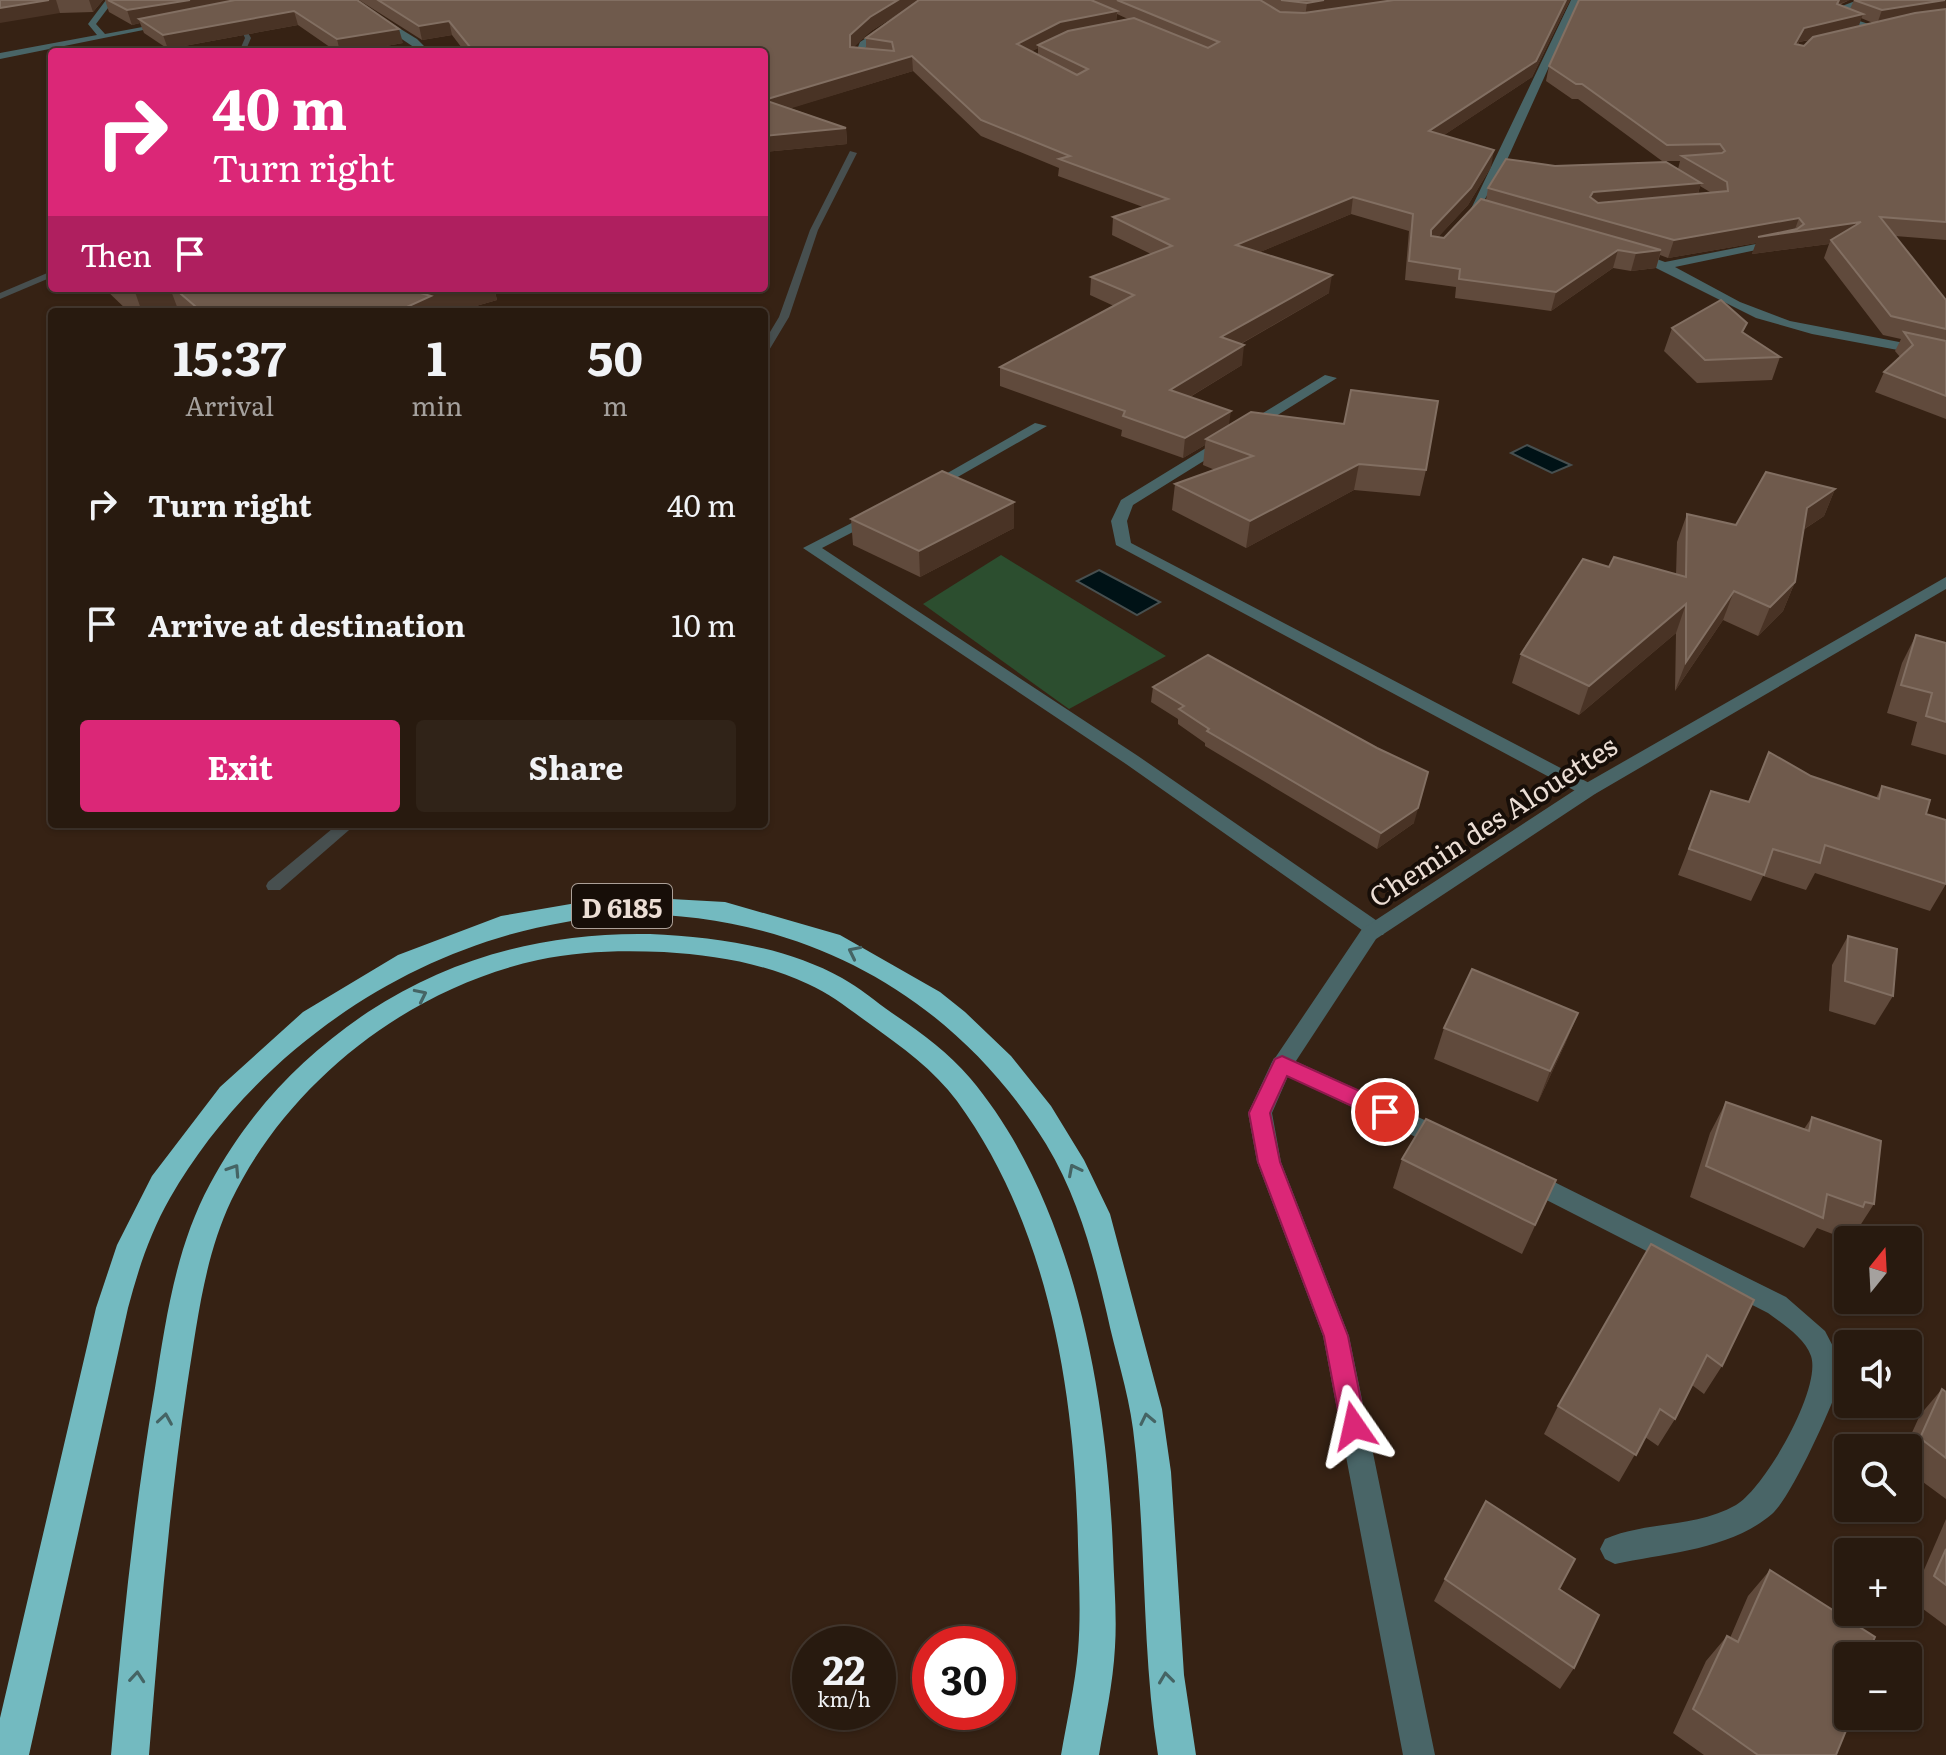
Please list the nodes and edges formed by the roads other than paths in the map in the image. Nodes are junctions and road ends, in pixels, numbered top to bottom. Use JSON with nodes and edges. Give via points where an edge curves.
{"nodes":[{"id":1,"x":110,"y":0,"type":"edge"},
{"id":2,"x":348,"y":0,"type":"edge"},
{"id":3,"x":931,"y":0,"type":"edge"},
{"id":4,"x":1575,"y":0,"type":"edge"},
{"id":5,"x":1865,"y":0,"type":"edge"},
{"id":6,"x":181,"y":22,"type":"edge"},
{"id":7,"x":1887,"y":26,"type":"edge"},
{"id":8,"x":1875,"y":29,"type":"junction"},
{"id":9,"x":1861,"y":32,"type":"edge"},
{"id":10,"x":103,"y":37,"type":"junction"},
{"id":11,"x":422,"y":48,"type":"edge"},
{"id":12,"x":0,"y":56,"type":"edge"},
{"id":13,"x":877,"y":61,"type":"edge"},
{"id":14,"x":1497,"y":171,"type":"junction"},
{"id":15,"x":1512,"y":172,"type":"edge"},
{"id":16,"x":1503,"y":217,"type":"edge"},
{"id":17,"x":1789,"y":241,"type":"edge"},
{"id":18,"x":1617,"y":248,"type":"edge"},
{"id":19,"x":1667,"y":265,"type":"junction"},
{"id":20,"x":1946,"y":355,"type":"edge"},
{"id":21,"x":1330,"y":378,"type":"dead end"},
{"id":22,"x":1040,"y":426,"type":"dead end"},
{"id":23,"x":1946,"y":582,"type":"edge"},
{"id":24,"x":1588,"y":790,"type":"junction"},
{"id":25,"x":1376,"y":930,"type":"junction"},
{"id":26,"x":1282,"y":1064,"type":"junction"},
{"id":27,"x":1462,"y":1148,"type":"edge"},
{"id":28,"x":1505,"y":1169,"type":"edge"},
{"id":29,"x":1615,"y":1549,"type":"dead end"},
{"id":30,"x":10,"y":1755,"type":"edge"},
{"id":31,"x":130,"y":1755,"type":"edge"},
{"id":32,"x":1080,"y":1755,"type":"edge"},
{"id":33,"x":1177,"y":1755,"type":"edge"},
{"id":34,"x":1419,"y":1755,"type":"edge"}],
"edges":[{"from":1,"to":10,"type":"street","via":[[92,24]]},
{"from":2,"to":11,"type":"street"},
{"from":3,"to":13,"type":"street","via":[[863,44],[856,54]]},
{"from":4,"to":14,"type":"street"},
{"from":5,"to":8,"type":"street","via":[[1845,8],[1839,17]]},
{"from":6,"to":10,"type":"street"},
{"from":7,"to":8,"type":"street"},
{"from":8,"to":9,"type":"street"},
{"from":10,"to":12,"type":"street"},
{"from":14,"to":15,"type":"street"},
{"from":14,"to":16,"type":"street","via":[[1470,213]]},
{"from":17,"to":19,"type":"street"},
{"from":18,"to":19,"type":"street"},
{"from":19,"to":20,"type":"street","via":[[1736,305],[1776,319]]},
{"from":21,"to":24,"type":"street","via":[[1126,503],[1119,521],[1124,545]]},
{"from":22,"to":25,"type":"street","via":[[811,548],[1132,760]]},
{"from":23,"to":24,"type":"street","name":"Chemin des Alouettes"},
{"from":24,"to":25,"type":"street","name":"Chemin des Alouettes"},
{"from":25,"to":26,"type":"street","name":"Chemin des Alouettes"},
{"from":26,"to":27,"type":"street"},
{"from":26,"to":34,"type":"street","name":"Chemin des Alouettes","via":[[1260,1113],[1269,1162],[1336,1336]]},
{"from":28,"to":29,"type":"street","via":[[1777,1305],[1807,1324],[1821,1342],[1824,1399],[1762,1505],[1719,1527]]},
{"from":33,"to":30,"type":"highway","number":"D 6185","one_way":true,"via":[[1159,1622],[1150,1428],[1089,1199],[1051,1127],[966,1025],[891,969],[766,917],[640,905],[579,908],[510,920],[437,945],[371,978],[247,1073],[195,1134],[158,1191],[120,1273]]},
{"from":31,"to":32,"type":"highway","one_way":true,"via":[[154,1486],[192,1266],[221,1191],[290,1093],[344,1043],[408,1001],[470,971],[538,951],[612,942],[716,947],[832,984],[921,1047],[970,1097],[1001,1150],[1044,1232],[1069,1315],[1085,1402],[1096,1520],[1097,1647]]}]}
